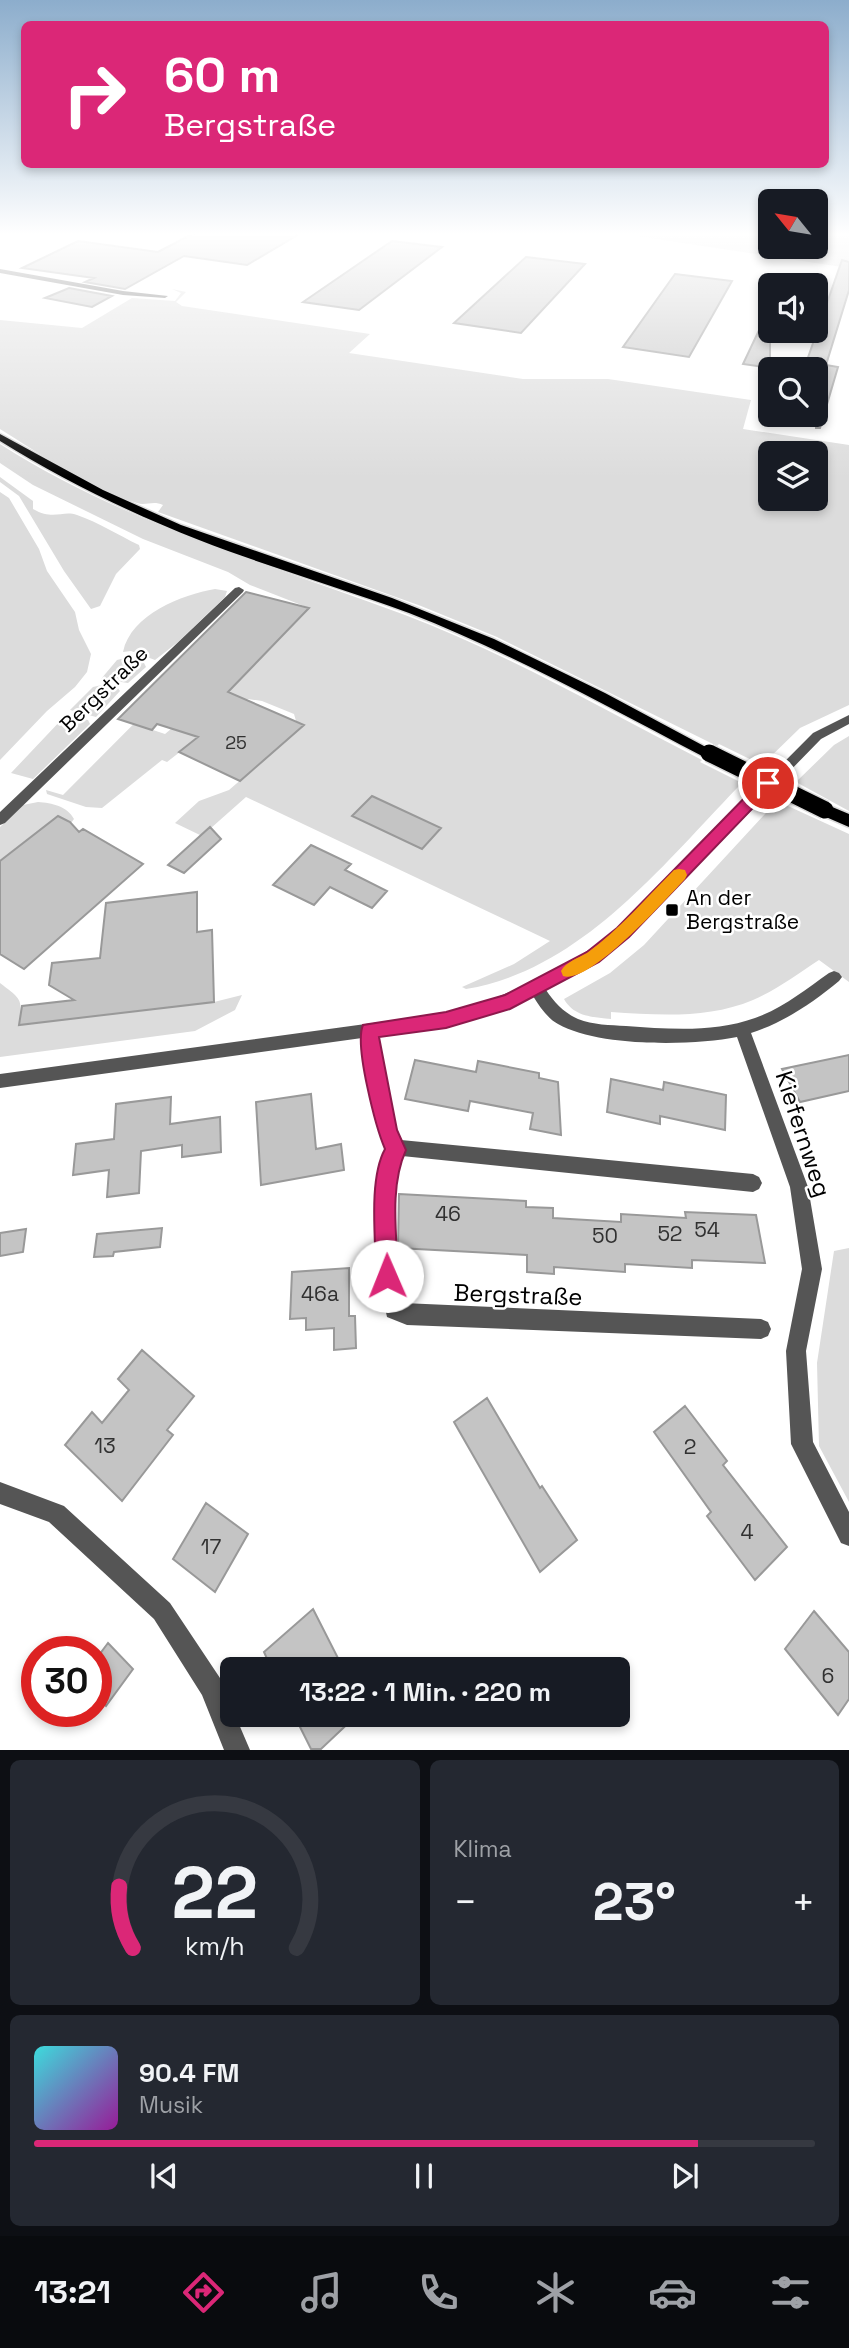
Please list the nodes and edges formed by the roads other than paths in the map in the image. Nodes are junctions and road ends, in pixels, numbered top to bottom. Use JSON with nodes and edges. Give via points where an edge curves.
{"nodes":[{"id":1,"x":0,"y":437,"type":"edge"},
{"id":2,"x":239,"y":590,"type":"dead end"},
{"id":3,"x":849,"y":719,"type":"edge"},
{"id":4,"x":0,"y":820,"type":"edge"},
{"id":5,"x":849,"y":821,"type":"edge"},
{"id":6,"x":834,"y":977,"type":"dead end"},
{"id":7,"x":536,"y":989,"type":"junction"},
{"id":8,"x":742,"y":1030,"type":"junction"},
{"id":9,"x":370,"y":1031,"type":"junction"},
{"id":10,"x":0,"y":1081,"type":"edge"},
{"id":11,"x":396,"y":1150,"type":"junction"},
{"id":12,"x":752,"y":1183,"type":"dead end"},
{"id":13,"x":761,"y":1329,"type":"dead end"},
{"id":14,"x":0,"y":1493,"type":"edge"},
{"id":15,"x":849,"y":1535,"type":"edge"},
{"id":16,"x":237,"y":1749,"type":"edge"}],
"edges":[{"from":1,"to":5,"type":"main road","bridge":true,"via":[[141,512],[489,642]]},
{"from":2,"to":4,"type":"street","name":"Bergstraße"},
{"from":3,"to":7,"type":"street","via":[[817,736],[623,933],[593,957]]},
{"from":6,"to":8,"type":"street","via":[[772,1019]]},
{"from":7,"to":8,"type":"street","via":[[564,1020],[596,1030],[676,1037]]},
{"from":7,"to":9,"type":"street","via":[[446,1020]]},
{"from":8,"to":15,"type":"street","name":"Kiefernweg","via":[[799,1187],[812,1269],[796,1351],[802,1444]]},
{"from":9,"to":10,"type":"street"},
{"from":9,"to":11,"type":"street","via":[[387,1131]]},
{"from":11,"to":12,"type":"street"},
{"from":11,"to":13,"type":"street","name":"Bergstraße","via":[[390,1159],[386,1202],[387,1276],[394,1310],[407,1315]]},
{"from":14,"to":16,"type":"street","via":[[56,1514],[162,1611],[211,1687]]}]}
